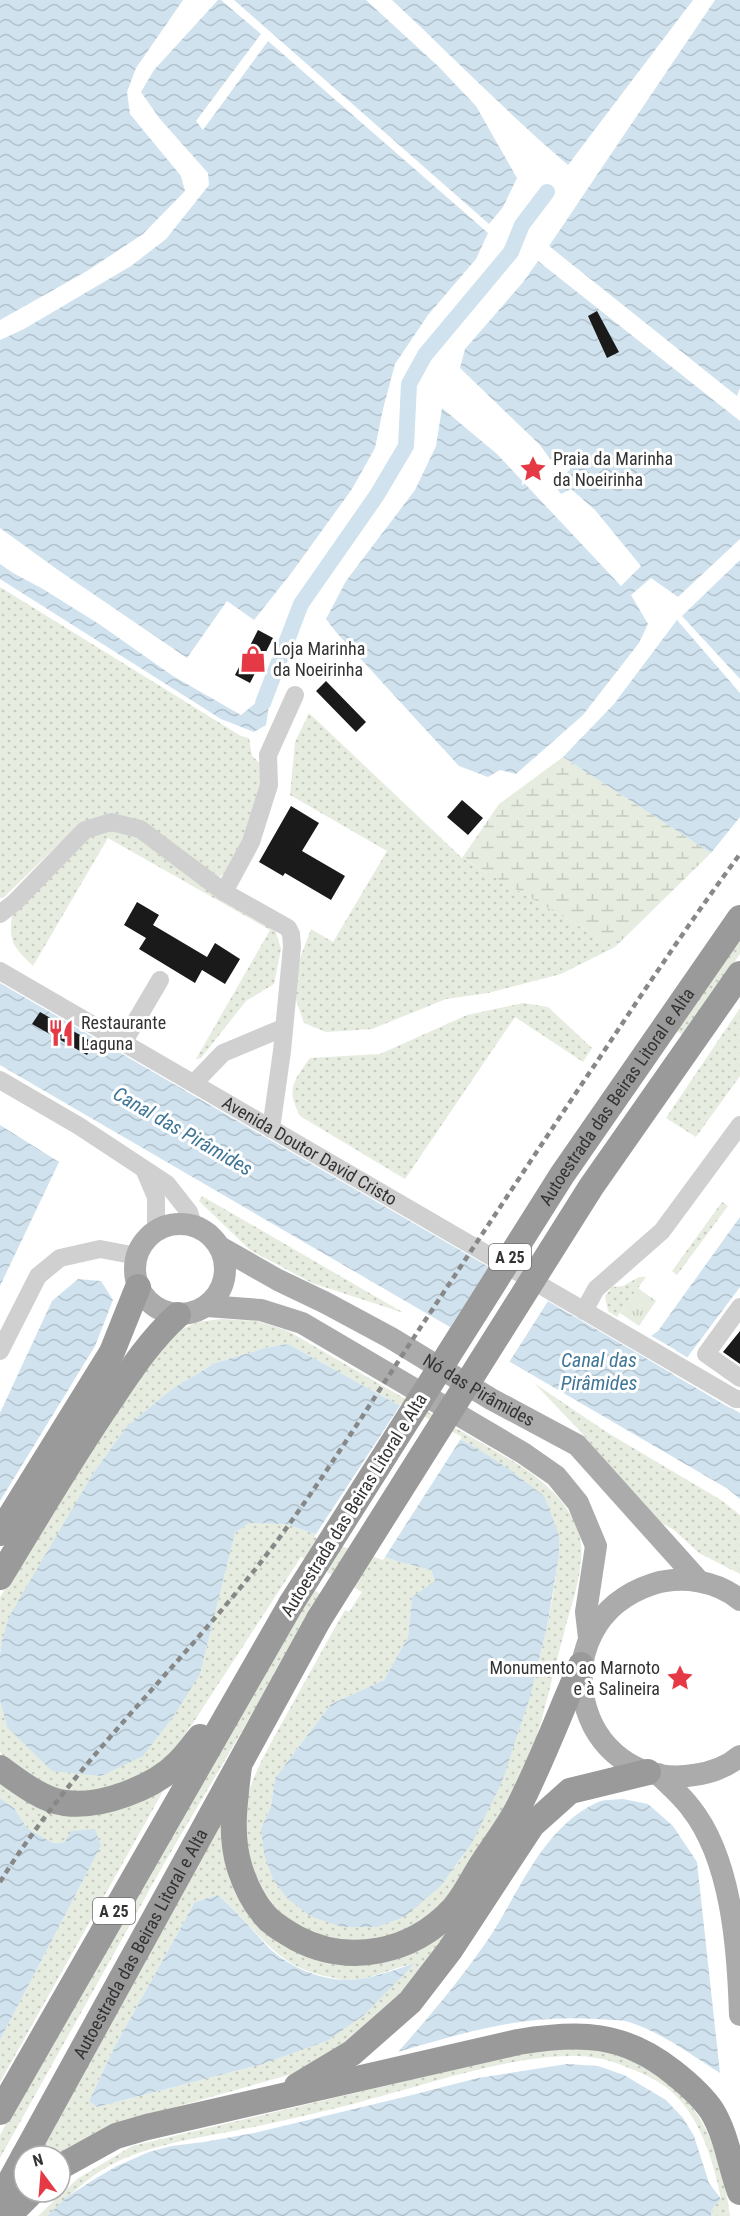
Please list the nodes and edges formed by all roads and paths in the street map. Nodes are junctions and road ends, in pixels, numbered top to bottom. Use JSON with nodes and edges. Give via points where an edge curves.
{"nodes":[{"id":1,"x":295,"y":694,"type":"dead end"},
{"id":2,"x":224,"y":892,"type":"junction"},
{"id":3,"x":0,"y":914,"type":"edge"},
{"id":4,"x":740,"y":918,"type":"edge"},
{"id":5,"x":0,"y":971,"type":"edge"},
{"id":6,"x":740,"y":974,"type":"edge"},
{"id":7,"x":160,"y":980,"type":"dead end"},
{"id":8,"x":283,"y":1028,"type":"junction"},
{"id":9,"x":123,"y":1043,"type":"junction"},
{"id":10,"x":0,"y":1080,"type":"edge"},
{"id":11,"x":194,"y":1083,"type":"junction"},
{"id":12,"x":740,"y":1125,"type":"edge"},
{"id":13,"x":272,"y":1130,"type":"junction"},
{"id":14,"x":144,"y":1169,"type":"junction"},
{"id":15,"x":193,"y":1225,"type":"junction"},
{"id":16,"x":156,"y":1231,"type":"junction"},
{"id":17,"x":220,"y":1247,"type":"junction"},
{"id":18,"x":137,"y":1256,"type":"junction"},
{"id":19,"x":138,"y":1287,"type":"junction"},
{"id":20,"x":207,"y":1306,"type":"junction"},
{"id":21,"x":740,"y":1307,"type":"edge"},
{"id":22,"x":584,"y":1311,"type":"junction"},
{"id":23,"x":178,"y":1315,"type":"junction"},
{"id":24,"x":0,"y":1351,"type":"edge"},
{"id":25,"x":740,"y":1378,"type":"edge"},
{"id":26,"x":738,"y":1399,"type":"edge"},
{"id":27,"x":0,"y":1533,"type":"edge"},
{"id":28,"x":0,"y":1577,"type":"edge"},
{"id":29,"x":699,"y":1581,"type":"junction"},
{"id":30,"x":739,"y":1599,"type":"edge"},
{"id":31,"x":589,"y":1638,"type":"junction"},
{"id":32,"x":581,"y":1665,"type":"junction"},
{"id":33,"x":229,"y":1711,"type":"junction"},
{"id":34,"x":740,"y":1756,"type":"edge"},
{"id":35,"x":239,"y":1766,"type":"junction"},
{"id":36,"x":0,"y":1768,"type":"edge"},
{"id":37,"x":653,"y":1773,"type":"junction"},
{"id":38,"x":740,"y":2015,"type":"edge"},
{"id":39,"x":281,"y":2095,"type":"junction"},
{"id":40,"x":0,"y":2112,"type":"edge"},
{"id":41,"x":31,"y":2144,"type":"edge"},
{"id":42,"x":72,"y":2160,"type":"edge"},
{"id":43,"x":12,"y":2178,"type":"edge"},
{"id":44,"x":740,"y":2192,"type":"edge"},
{"id":45,"x":0,"y":2200,"type":"edge"},
{"id":46,"x":20,"y":2204,"type":"edge"},
{"id":47,"x":8,"y":2216,"type":"edge"}],
"edges":[{"from":1,"to":2,"type":"street","via":[[268,755],[269,785],[251,842]]},
{"from":2,"to":3,"type":"street","via":[[140,829],[111,822],[86,830]]},
{"from":2,"to":8,"type":"street","via":[[288,928],[291,934]]},
{"from":4,"to":33,"type":"highway","name":"Autoestrada das Beiras Litoral e Alta","number":"A 25","bridge":true,"via":[[562,1175],[291,1604]]},
{"from":5,"to":9,"type":"street","name":"Avenida Doutor David Cristo"},
{"from":6,"to":35,"type":"highway","name":"Autoestrada das Beiras Litoral e Alta","number":"A 25","bridge":true,"via":[[591,1187],[319,1619]]},
{"from":7,"to":9,"type":"street"},
{"from":8,"to":11,"type":"street","via":[[223,1053]]},
{"from":8,"to":13,"type":"street"},
{"from":9,"to":11,"type":"street","name":"Avenida Doutor David Cristo"},
{"from":10,"to":14,"type":"street"},
{"from":11,"to":13,"type":"street","name":"Avenida Doutor David Cristo"},
{"from":12,"to":22,"type":"street","via":[[662,1231],[596,1289]]},
{"from":13,"to":22,"type":"street","name":"Avenida Doutor David Cristo"},
{"from":14,"to":15,"type":"street","via":[[167,1184],[189,1212]]},
{"from":14,"to":16,"type":"street","via":[[156,1197]]},
{"from":15,"to":16,"type":"main road","via":[[164,1226]]},
{"from":15,"to":17,"type":"main road","name":"Nó das Pirâmides"},
{"from":16,"to":18,"type":"main road","via":[[141,1245]]},
{"from":17,"to":20,"type":"main road","via":[[226,1269],[224,1283]]},
{"from":17,"to":29,"type":"main road","name":"Nó das Pirâmides","via":[[391,1338],[491,1399],[577,1445]]},
{"from":18,"to":19,"type":"main road"},
{"from":18,"to":24,"type":"street","via":[[100,1249],[60,1258],[38,1276]]},
{"from":19,"to":23,"type":"main road","via":[[149,1303]]},
{"from":19,"to":27,"type":"highway","via":[[112,1352]]},
{"from":20,"to":23,"type":"main road","name":"Nó das Pirâmides"},
{"from":20,"to":31,"type":"main road","name":"Nó das Pirâmides","via":[[261,1310],[302,1323],[556,1476],[578,1503],[596,1546],[586,1612]]},
{"from":21,"to":25,"type":"street","via":[[706,1354]]},
{"from":22,"to":26,"type":"street","name":"Avenida Doutor David Cristo"},
{"from":23,"to":28,"type":"highway","via":[[135,1364],[98,1418]]},
{"from":29,"to":30,"type":"main road"},
{"from":29,"to":31,"type":"main road","via":[[665,1580],[634,1590],[607,1610]]},
{"from":31,"to":32,"type":"main road"},
{"from":32,"to":35,"type":"highway","via":[[518,1808],[453,1909],[426,1933],[405,1944],[381,1950],[333,1952],[284,1931],[264,1914],[240,1868],[232,1828]]},
{"from":32,"to":37,"type":"main road","via":[[582,1699],[595,1731],[618,1756]]},
{"from":33,"to":36,"type":"highway","via":[[178,1764],[142,1788],[105,1801],[64,1803],[28,1789]]},
{"from":33,"to":40,"type":"highway","name":"Autoestrada das Beiras Litoral e Alta","number":"A 25"},
{"from":34,"to":37,"type":"main road","via":[[710,1773],[679,1777]]},
{"from":35,"to":41,"type":"highway","name":"Autoestrada das Beiras Litoral e Alta","number":"A 25"},
{"from":37,"to":38,"type":"main road","via":[[691,1807],[709,1838],[729,1895]]},
{"from":37,"to":39,"type":"highway","via":[[570,1791],[532,1825],[450,1950],[410,2002],[352,2053]]},
{"from":39,"to":42,"type":"highway","via":[[116,2136]]},
{"from":39,"to":44,"type":"highway","via":[[554,2036],[614,2040],[659,2061],[689,2085],[711,2110],[727,2143]]},
{"from":43,"to":45,"type":"highway","name":"Autoestrada das Beiras Litoral e Alta","number":"A 25"},
{"from":46,"to":47,"type":"highway"}]}
